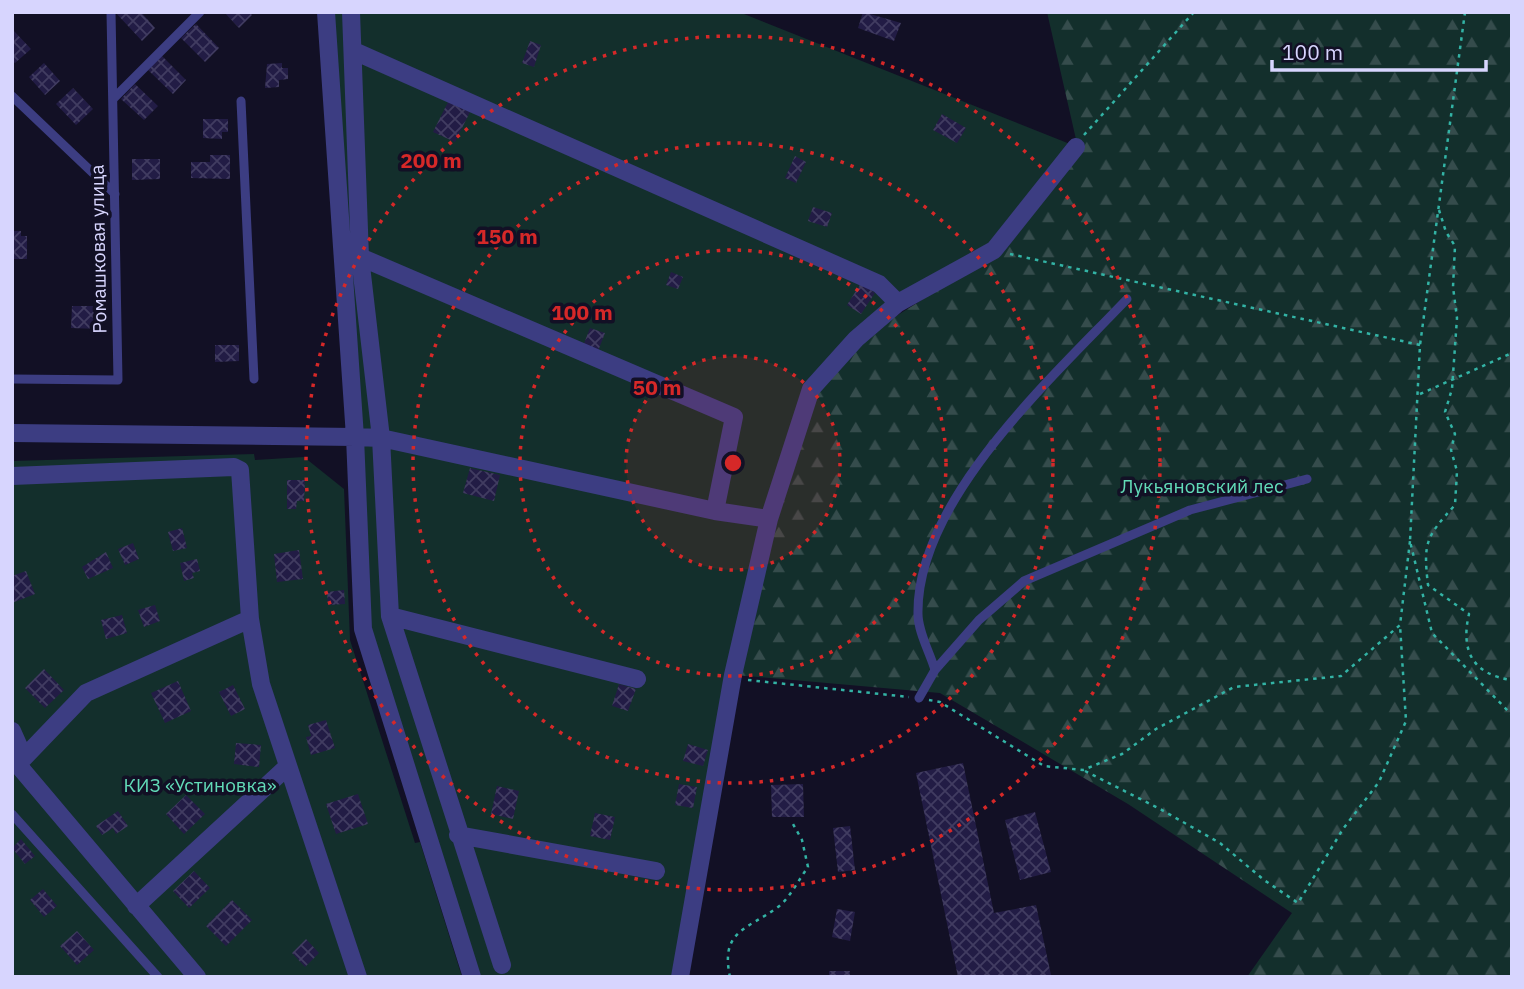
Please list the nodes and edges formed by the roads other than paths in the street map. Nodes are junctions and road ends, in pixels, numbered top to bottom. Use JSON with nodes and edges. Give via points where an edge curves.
{"nodes":[{"id":1,"x":111,"y":12,"type":"edge"},
{"id":2,"x":200,"y":12,"type":"edge"},
{"id":3,"x":326,"y":12,"type":"edge"},
{"id":4,"x":351,"y":12,"type":"edge"},
{"id":5,"x":354,"y":51,"type":"junction"},
{"id":6,"x":12,"y":96,"type":"edge"},
{"id":7,"x":113,"y":99,"type":"junction"},
{"id":8,"x":241,"y":101,"type":"dead end"},
{"id":9,"x":1076,"y":147,"type":"road end"},
{"id":10,"x":114,"y":194,"type":"junction"},
{"id":11,"x":360,"y":257,"type":"junction"},
{"id":12,"x":1127,"y":299,"type":"dead end"},
{"id":13,"x":898,"y":303,"type":"junction"},
{"id":14,"x":12,"y":379,"type":"edge"},
{"id":15,"x":254,"y":379,"type":"dead end"},
{"id":16,"x":12,"y":433,"type":"edge"},
{"id":17,"x":355,"y":437,"type":"junction"},
{"id":18,"x":381,"y":438,"type":"junction"},
{"id":19,"x":12,"y":476,"type":"edge"},
{"id":20,"x":1307,"y":479,"type":"dead end"},
{"id":21,"x":715,"y":511,"type":"junction"},
{"id":22,"x":769,"y":519,"type":"junction"},
{"id":23,"x":390,"y":616,"type":"junction"},
{"id":24,"x":250,"y":619,"type":"junction"},
{"id":25,"x":935,"y":670,"type":"junction"},
{"id":26,"x":637,"y":679,"type":"dead end"},
{"id":27,"x":919,"y":698,"type":"road end"},
{"id":28,"x":12,"y":731,"type":"edge"},
{"id":29,"x":15,"y":766,"type":"edge"},
{"id":30,"x":286,"y":767,"type":"junction"},
{"id":31,"x":12,"y":814,"type":"edge"},
{"id":32,"x":458,"y":835,"type":"junction"},
{"id":33,"x":656,"y":871,"type":"dead end"},
{"id":34,"x":136,"y":906,"type":"junction"},
{"id":35,"x":502,"y":965,"type":"dead end"},
{"id":36,"x":158,"y":977,"type":"edge"},
{"id":37,"x":197,"y":977,"type":"edge"},
{"id":38,"x":358,"y":977,"type":"edge"},
{"id":39,"x":472,"y":977,"type":"edge"},
{"id":40,"x":680,"y":977,"type":"edge"}],
"edges":[{"from":1,"to":7,"type":"lane","name":"Ромашковая улица"},
{"from":2,"to":7,"type":"lane"},
{"from":3,"to":17,"type":"street"},
{"from":4,"to":5,"type":"street"},
{"from":5,"to":11,"type":"street"},
{"from":5,"to":13,"type":"street","via":[[879,284]]},
{"from":6,"to":10,"type":"lane"},
{"from":7,"to":10,"type":"lane","name":"Ромашковая улица"},
{"from":8,"to":15,"type":"lane"},
{"from":9,"to":13,"type":"street","via":[[994,250]]},
{"from":10,"to":14,"type":"lane","name":"Ромашковая улица","via":[[118,380]]},
{"from":11,"to":18,"type":"street"},
{"from":11,"to":21,"type":"street","via":[[734,417]]},
{"from":12,"to":25,"type":"lane","via":[[1013,421],[955,497],[936,532],[919,592],[917,617]]},
{"from":13,"to":22,"type":"street","via":[[856,338],[811,389]]},
{"from":16,"to":17,"type":"street"},
{"from":17,"to":18,"type":"street"},
{"from":17,"to":39,"type":"street","via":[[363,629]]},
{"from":18,"to":21,"type":"street"},
{"from":18,"to":23,"type":"street"},
{"from":19,"to":24,"type":"street","via":[[240,470]]},
{"from":20,"to":25,"type":"lane","via":[[1190,510],[1024,581],[979,620]]},
{"from":21,"to":22,"type":"street"},
{"from":22,"to":40,"type":"street","via":[[733,678]]},
{"from":23,"to":26,"type":"street"},
{"from":23,"to":32,"type":"street"},
{"from":24,"to":29,"type":"street","via":[[86,693]]},
{"from":24,"to":30,"type":"street","via":[[261,684]]},
{"from":25,"to":27,"type":"lane"},
{"from":28,"to":29,"type":"street","via":[[20,749]]},
{"from":29,"to":34,"type":"street"},
{"from":30,"to":34,"type":"street"},
{"from":30,"to":38,"type":"street"},
{"from":31,"to":36,"type":"lane"},
{"from":32,"to":33,"type":"street"},
{"from":32,"to":35,"type":"street"},
{"from":34,"to":37,"type":"street"}]}
